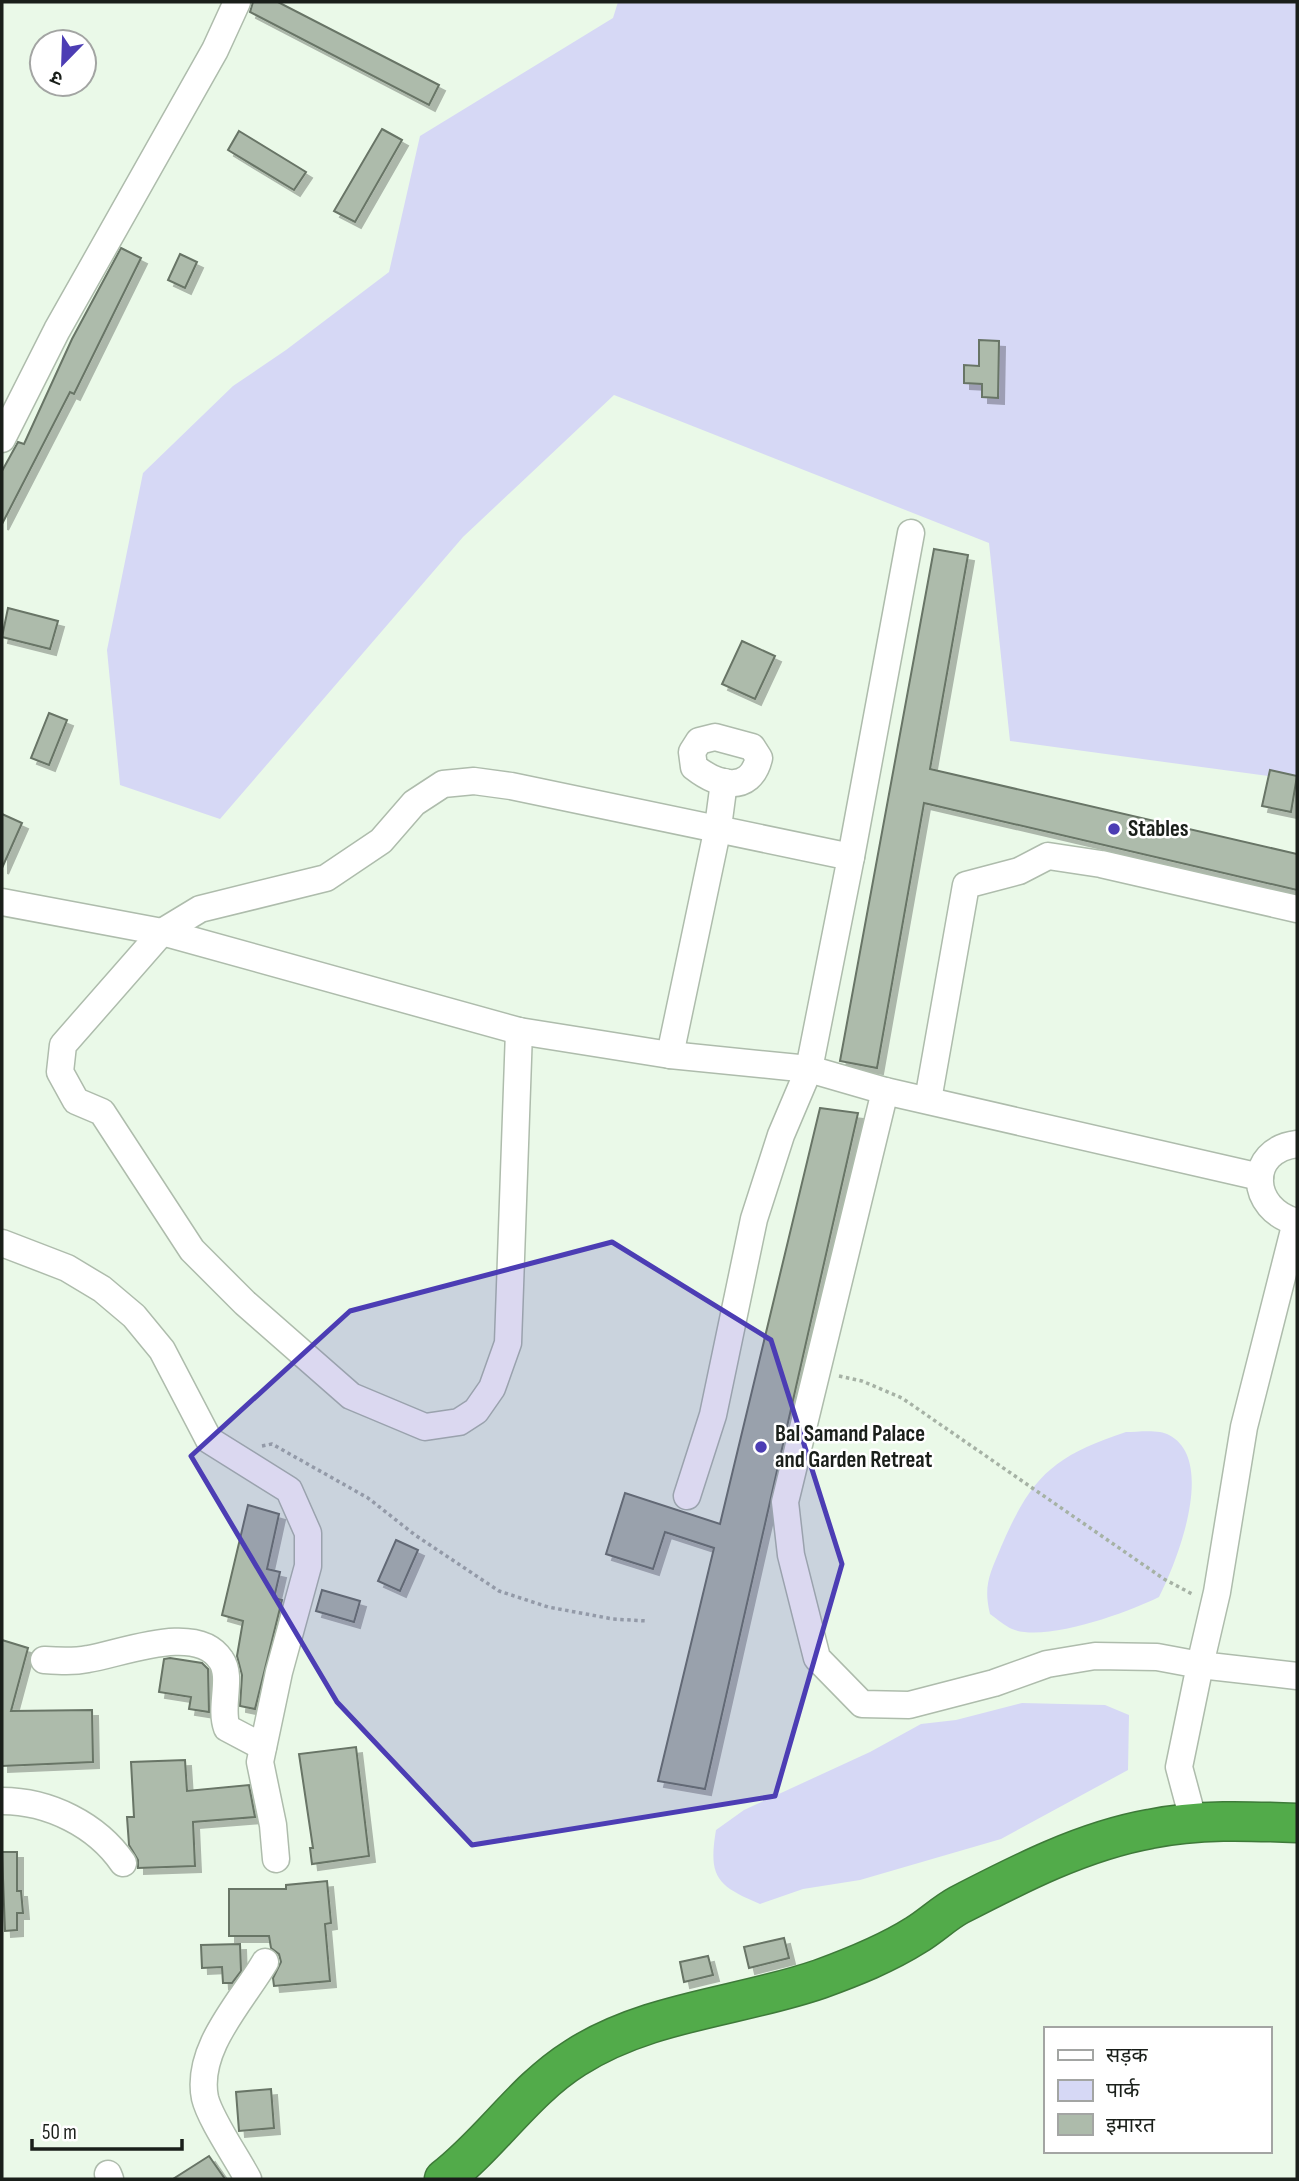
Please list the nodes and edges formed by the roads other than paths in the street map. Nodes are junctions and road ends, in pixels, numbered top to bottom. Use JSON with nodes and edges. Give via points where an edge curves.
{"nodes":[{"id":1,"x":237,"y":2,"type":"edge"},
{"id":2,"x":2,"y":439,"type":"edge"},
{"id":3,"x":911,"y":533,"type":"dead end"},
{"id":4,"x":724,"y":782,"type":"dead end"},
{"id":5,"x":718,"y":827,"type":"junction"},
{"id":6,"x":851,"y":856,"type":"junction"},
{"id":7,"x":2,"y":902,"type":"edge"},
{"id":8,"x":1297,"y":909,"type":"edge"},
{"id":9,"x":162,"y":932,"type":"junction"},
{"id":10,"x":519,"y":1031,"type":"junction"},
{"id":11,"x":670,"y":1055,"type":"junction"},
{"id":12,"x":809,"y":1069,"type":"junction"},
{"id":13,"x":885,"y":1091,"type":"junction"},
{"id":14,"x":928,"y":1100,"type":"junction"},
{"id":15,"x":1297,"y":1144,"type":"edge"},
{"id":16,"x":1260,"y":1177,"type":"junction"},
{"id":17,"x":1297,"y":1222,"type":"edge"},
{"id":18,"x":2,"y":1243,"type":"edge"},
{"id":19,"x":687,"y":1496,"type":"dead end"},
{"id":20,"x":44,"y":1660,"type":"dead end"},
{"id":21,"x":1200,"y":1665,"type":"junction"},
{"id":22,"x":1297,"y":1676,"type":"edge"},
{"id":23,"x":263,"y":1747,"type":"junction"},
{"id":24,"x":2,"y":1801,"type":"edge"},
{"id":25,"x":1194,"y":1823,"type":"junction"},
{"id":26,"x":1297,"y":1823,"type":"edge"},
{"id":27,"x":276,"y":1859,"type":"dead end"},
{"id":28,"x":123,"y":1863,"type":"dead end"},
{"id":29,"x":265,"y":1962,"type":"dead end"},
{"id":30,"x":248,"y":2179,"type":"edge"},
{"id":31,"x":444,"y":2179,"type":"edge"}],
"edges":[{"from":1,"to":2,"type":"street"},
{"from":3,"to":6,"type":"street"},
{"from":4,"to":5,"type":"street"},
{"from":5,"to":6,"type":"street"},
{"from":5,"to":9,"type":"street","via":[[499,784],[443,784],[414,803],[381,841],[326,878],[200,909]]},
{"from":5,"to":11,"type":"street"},
{"from":6,"to":12,"type":"street"},
{"from":7,"to":9,"type":"street"},
{"from":8,"to":14,"type":"street","via":[[1048,856],[1019,872],[966,885]]},
{"from":9,"to":10,"type":"street"},
{"from":9,"to":10,"type":"street","via":[[63,1045],[60,1072],[76,1101],[102,1112],[192,1250],[245,1303],[351,1396],[425,1427],[459,1422],[476,1411],[492,1388],[508,1343]]},
{"from":10,"to":11,"type":"street"},
{"from":11,"to":12,"type":"street"},
{"from":12,"to":13,"type":"street"},
{"from":12,"to":19,"type":"street","via":[[781,1135],[754,1219],[713,1415]]},
{"from":13,"to":14,"type":"street"},
{"from":13,"to":21,"type":"street","via":[[785,1502],[797,1586],[817,1658],[862,1704],[897,1705],[994,1683],[1047,1664],[1095,1656],[1157,1657]]},
{"from":14,"to":16,"type":"street"},
{"from":15,"to":16,"type":"street","via":[[1275,1151]]},
{"from":16,"to":17,"type":"street","via":[[1267,1206]]},
{"from":17,"to":21,"type":"street","via":[[1244,1427]]},
{"from":18,"to":23,"type":"street","via":[[67,1268],[134,1316],[162,1350],[209,1440],[289,1490],[308,1533],[308,1566]]},
{"from":20,"to":23,"type":"street","via":[[87,1659],[153,1643],[190,1642],[211,1650],[226,1673],[222,1714],[227,1728]]},
{"from":21,"to":22,"type":"street"},
{"from":21,"to":25,"type":"street","via":[[1179,1767]]},
{"from":23,"to":27,"type":"street","via":[[260,1762]]},
{"from":24,"to":28,"type":"street","via":[[50,1810],[89,1827]]},
{"from":25,"to":26,"type":"highway"},
{"from":25,"to":31,"type":"highway","via":[[1149,1829],[1036,1867],[956,1907],[878,1957],[818,1980],[609,2038],[542,2081],[473,2157]]},
{"from":29,"to":30,"type":"street","via":[[217,2038],[205,2067],[205,2098]]}]}
